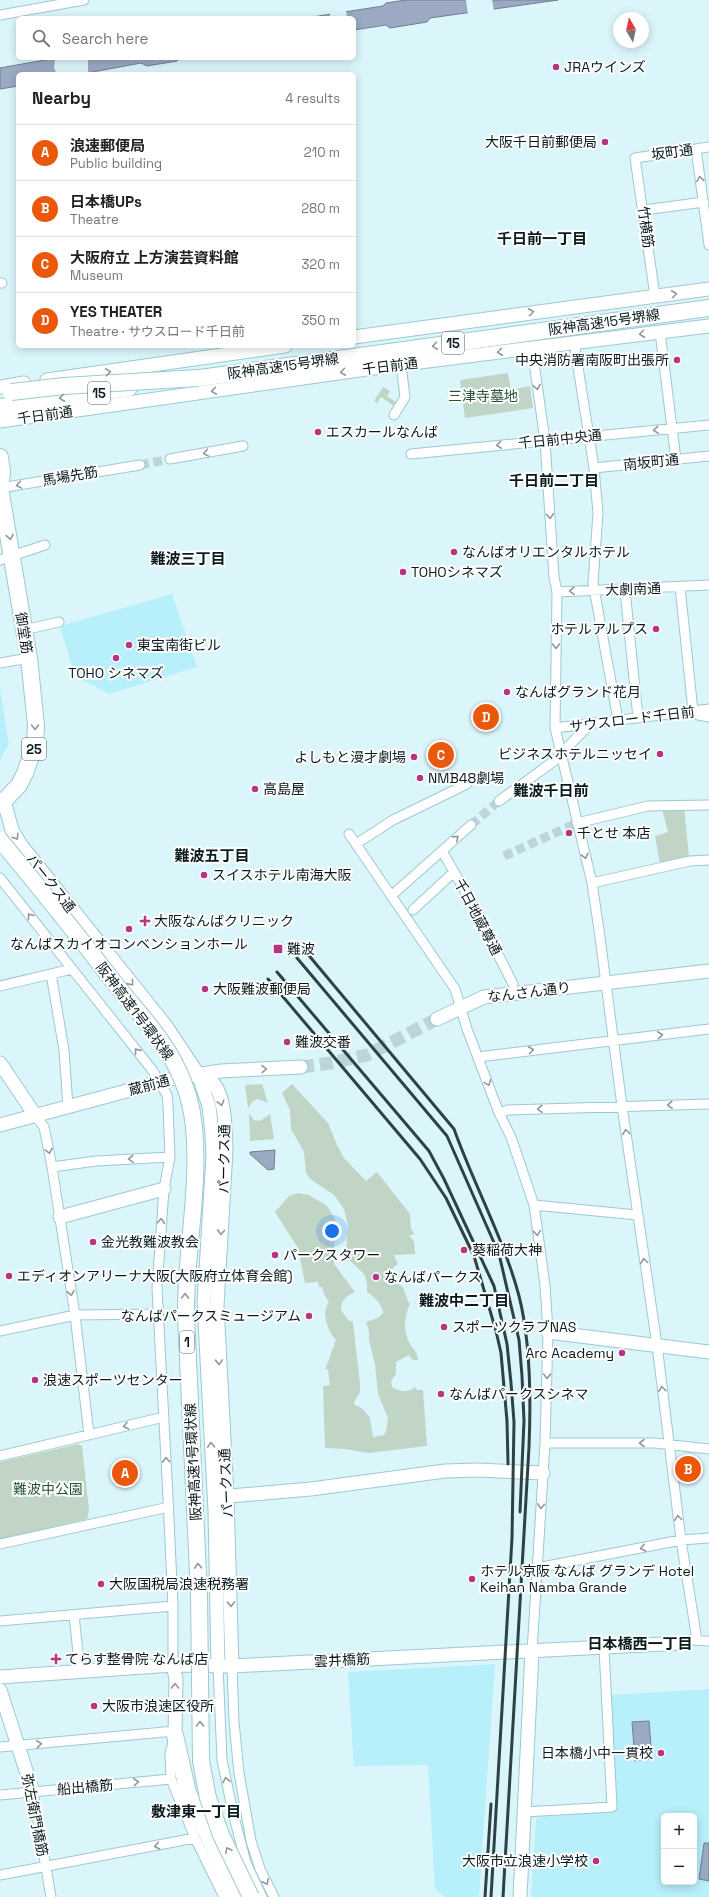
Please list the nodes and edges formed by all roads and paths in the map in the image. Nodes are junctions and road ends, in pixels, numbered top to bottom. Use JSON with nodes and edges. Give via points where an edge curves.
{"nodes":[{"id":1,"x":84,"y":0,"type":"edge"},
{"id":2,"x":0,"y":15,"type":"edge"},
{"id":3,"x":709,"y":147,"type":"edge"},
{"id":4,"x":696,"y":149,"type":"junction"},
{"id":5,"x":635,"y":158,"type":"joint"},
{"id":6,"x":704,"y":202,"type":"junction"},
{"id":7,"x":644,"y":210,"type":"junction"},
{"id":8,"x":709,"y":245,"type":"edge"},
{"id":9,"x":709,"y":289,"type":"edge"},
{"id":10,"x":655,"y":296,"type":"junction"},
{"id":11,"x":709,"y":308,"type":"edge"},
{"id":12,"x":709,"y":326,"type":"edge"},
{"id":13,"x":660,"y":332,"type":"junction"},
{"id":14,"x":356,"y":337,"type":"edge"},
{"id":15,"x":574,"y":342,"type":"junction"},
{"id":16,"x":258,"y":348,"type":"edge"},
{"id":17,"x":532,"y":348,"type":"junction"},
{"id":18,"x":401,"y":365,"type":"junction"},
{"id":19,"x":198,"y":378,"type":"junction"},
{"id":20,"x":0,"y":387,"type":"edge"},
{"id":21,"x":0,"y":393,"type":"edge"},
{"id":22,"x":0,"y":408,"type":"edge"},
{"id":23,"x":394,"y":415,"type":"dead end"},
{"id":24,"x":0,"y":420,"type":"edge"},
{"id":25,"x":709,"y":425,"type":"edge"},
{"id":26,"x":671,"y":428,"type":"junction"},
{"id":27,"x":588,"y":436,"type":"junction"},
{"id":28,"x":545,"y":441,"type":"junction"},
{"id":29,"x":243,"y":446,"type":"dead end"},
{"id":30,"x":411,"y":454,"type":"dead end"},
{"id":31,"x":709,"y":456,"type":"edge"},
{"id":32,"x":0,"y":457,"type":"edge"},
{"id":33,"x":170,"y":459,"type":"tunnel mouth"},
{"id":34,"x":676,"y":460,"type":"junction"},
{"id":35,"x":140,"y":465,"type":"tunnel mouth"},
{"id":36,"x":594,"y":468,"type":"junction"},
{"id":37,"x":0,"y":488,"type":"edge"},
{"id":38,"x":45,"y":545,"type":"dead end"},
{"id":39,"x":6,"y":558,"type":"edge"},
{"id":40,"x":709,"y":585,"type":"edge"},
{"id":41,"x":680,"y":587,"type":"junction"},
{"id":42,"x":594,"y":590,"type":"junction"},
{"id":43,"x":625,"y":590,"type":"junction"},
{"id":44,"x":557,"y":592,"type":"junction"},
{"id":45,"x":59,"y":622,"type":"dead end"},
{"id":46,"x":24,"y":630,"type":"junction"},
{"id":47,"x":29,"y":658,"type":"junction"},
{"id":48,"x":0,"y":663,"type":"edge"},
{"id":49,"x":709,"y":709,"type":"edge"},
{"id":50,"x":693,"y":711,"type":"junction"},
{"id":51,"x":709,"y":717,"type":"edge"},
{"id":52,"x":638,"y":718,"type":"junction"},
{"id":53,"x":618,"y":720,"type":"junction"},
{"id":54,"x":591,"y":723,"type":"junction"},
{"id":55,"x":555,"y":728,"type":"junction"},
{"id":56,"x":560,"y":753,"type":"junction"},
{"id":57,"x":467,"y":784,"type":"dead end"},
{"id":58,"x":498,"y":801,"type":"tunnel mouth"},
{"id":59,"x":1,"y":803,"type":"edge"},
{"id":60,"x":709,"y":805,"type":"edge"},
{"id":61,"x":577,"y":823,"type":"junction"},
{"id":62,"x":471,"y":825,"type":"tunnel mouth"},
{"id":63,"x":349,"y":834,"type":"dead end"},
{"id":64,"x":0,"y":840,"type":"edge"},
{"id":65,"x":356,"y":844,"type":"junction"},
{"id":66,"x":442,"y":851,"type":"junction"},
{"id":67,"x":709,"y":860,"type":"edge"},
{"id":68,"x":454,"y":872,"type":"junction"},
{"id":69,"x":0,"y":878,"type":"edge"},
{"id":70,"x":592,"y":884,"type":"junction"},
{"id":71,"x":391,"y":896,"type":"junction"},
{"id":72,"x":412,"y":910,"type":"dead end"},
{"id":73,"x":72,"y":969,"type":"junction"},
{"id":74,"x":709,"y":971,"type":"edge"},
{"id":75,"x":50,"y":974,"type":"junction"},
{"id":76,"x":513,"y":984,"type":"dead end"},
{"id":77,"x":606,"y":984,"type":"junction"},
{"id":78,"x":0,"y":986,"type":"edge"},
{"id":79,"x":461,"y":1007,"type":"junction"},
{"id":80,"x":436,"y":1019,"type":"tunnel mouth"},
{"id":81,"x":709,"y":1029,"type":"edge"},
{"id":82,"x":614,"y":1040,"type":"junction"},
{"id":83,"x":478,"y":1057,"type":"junction"},
{"id":84,"x":0,"y":1063,"type":"edge"},
{"id":85,"x":301,"y":1067,"type":"tunnel mouth"},
{"id":86,"x":198,"y":1074,"type":"junction"},
{"id":87,"x":161,"y":1082,"type":"junction"},
{"id":88,"x":709,"y":1104,"type":"edge"},
{"id":89,"x":622,"y":1106,"type":"junction"},
{"id":90,"x":68,"y":1107,"type":"junction"},
{"id":91,"x":499,"y":1113,"type":"junction"},
{"id":92,"x":35,"y":1116,"type":"junction"},
{"id":93,"x":0,"y":1125,"type":"edge"},
{"id":94,"x":170,"y":1157,"type":"junction"},
{"id":95,"x":52,"y":1167,"type":"junction"},
{"id":96,"x":164,"y":1189,"type":"junction"},
{"id":97,"x":534,"y":1205,"type":"junction"},
{"id":98,"x":638,"y":1214,"type":"junction"},
{"id":99,"x":60,"y":1217,"type":"junction"},
{"id":100,"x":157,"y":1314,"type":"junction"},
{"id":101,"x":75,"y":1315,"type":"junction"},
{"id":102,"x":0,"y":1331,"type":"edge"},
{"id":103,"x":548,"y":1332,"type":"junction"},
{"id":104,"x":657,"y":1345,"type":"junction"},
{"id":105,"x":709,"y":1352,"type":"edge"},
{"id":106,"x":164,"y":1416,"type":"junction"},
{"id":107,"x":89,"y":1434,"type":"junction"},
{"id":108,"x":545,"y":1443,"type":"junction"},
{"id":109,"x":668,"y":1443,"type":"junction"},
{"id":110,"x":709,"y":1448,"type":"edge"},
{"id":111,"x":0,"y":1456,"type":"edge"},
{"id":112,"x":543,"y":1473,"type":"junction"},
{"id":113,"x":220,"y":1497,"type":"junction"},
{"id":114,"x":169,"y":1507,"type":"junction"},
{"id":115,"x":709,"y":1538,"type":"edge"},
{"id":116,"x":681,"y":1540,"type":"junction"},
{"id":117,"x":0,"y":1544,"type":"edge"},
{"id":118,"x":537,"y":1568,"type":"junction"},
{"id":119,"x":173,"y":1606,"type":"junction"},
{"id":120,"x":74,"y":1615,"type":"junction"},
{"id":121,"x":0,"y":1621,"type":"edge"},
{"id":122,"x":691,"y":1642,"type":"junction"},
{"id":123,"x":709,"y":1642,"type":"edge"},
{"id":124,"x":604,"y":1648,"type":"junction"},
{"id":125,"x":532,"y":1652,"type":"junction"},
{"id":126,"x":173,"y":1665,"type":"junction"},
{"id":127,"x":218,"y":1666,"type":"junction"},
{"id":128,"x":232,"y":1666,"type":"junction"},
{"id":129,"x":80,"y":1672,"type":"junction"},
{"id":130,"x":0,"y":1677,"type":"edge"},
{"id":131,"x":0,"y":1690,"type":"edge"},
{"id":132,"x":175,"y":1733,"type":"junction"},
{"id":133,"x":19,"y":1745,"type":"junction"},
{"id":134,"x":0,"y":1747,"type":"edge"},
{"id":135,"x":171,"y":1779,"type":"junction"},
{"id":136,"x":33,"y":1792,"type":"junction"},
{"id":137,"x":0,"y":1795,"type":"edge"},
{"id":138,"x":524,"y":1812,"type":"junction"},
{"id":139,"x":195,"y":1838,"type":"junction"},
{"id":140,"x":45,"y":1866,"type":"junction"},
{"id":141,"x":0,"y":1875,"type":"edge"},
{"id":142,"x":51,"y":1897,"type":"edge"},
{"id":143,"x":224,"y":1897,"type":"edge"},
{"id":144,"x":237,"y":1897,"type":"edge"},
{"id":145,"x":251,"y":1897,"type":"edge"},
{"id":146,"x":262,"y":1897,"type":"edge"},
{"id":147,"x":274,"y":1897,"type":"edge"},
{"id":148,"x":520,"y":1897,"type":"edge"}],
"edges":[{"from":1,"to":2,"type":"street"},
{"from":3,"to":4,"type":"street","name":"坂町通"},
{"from":4,"to":5,"type":"street","name":"坂町通"},
{"from":6,"to":4,"type":"street","one_way":true},
{"from":5,"to":7,"type":"street","name":"竹横筋"},
{"from":6,"to":7,"type":"street"},
{"from":6,"to":8,"type":"street"},
{"from":7,"to":10,"type":"street","name":"竹横筋"},
{"from":10,"to":9,"type":"street","one_way":true},
{"from":14,"to":10,"type":"street","one_way":true},
{"from":11,"to":19,"type":"highway","name":"阪神高速15号堺線","number":"15","one_way":true},
{"from":12,"to":13,"type":"street","name":"千日前通"},
{"from":13,"to":15,"type":"street","name":"千日前通","one_way":true},
{"from":13,"to":26,"type":"street"},
{"from":15,"to":17,"type":"street","name":"千日前通"},
{"from":15,"to":27,"type":"street"},
{"from":20,"to":16,"type":"street","one_way":true},
{"from":17,"to":18,"type":"street","name":"千日前通","one_way":true},
{"from":17,"to":28,"type":"street","one_way":true},
{"from":18,"to":23,"type":"street","via":[[405,397]]},
{"from":18,"to":24,"type":"street","name":"千日前通","one_way":true},
{"from":19,"to":21,"type":"highway","bridge":true,"via":[[64,386]]},
{"from":19,"to":22,"type":"highway","name":"阪神高速15号堺線","number":"15","one_way":true,"bridge":true},
{"from":25,"to":26,"type":"street","name":"千日前中央通"},
{"from":26,"to":27,"type":"street","name":"千日前中央通","one_way":true},
{"from":26,"to":34,"type":"street"},
{"from":27,"to":28,"type":"street","name":"千日前中央通"},
{"from":27,"to":36,"type":"street"},
{"from":28,"to":30,"type":"street","name":"千日前中央通","one_way":true},
{"from":28,"to":44,"type":"street","one_way":true},
{"from":29,"to":33,"type":"street","one_way":true},
{"from":31,"to":34,"type":"street","name":"南坂町通"},
{"from":32,"to":37,"type":"highway","name":"御堂筋","number":"25"},
{"from":34,"to":36,"type":"street","name":"南坂町通"},
{"from":35,"to":37,"type":"street","name":"馬場先筋","one_way":true},
{"from":36,"to":42,"type":"street","via":[[598,513],[592,583]]},
{"from":37,"to":39,"type":"highway","name":"御堂筋","number":"25","one_way":true},
{"from":38,"to":39,"type":"street"},
{"from":39,"to":46,"type":"highway","name":"御堂筋","number":"25"},
{"from":40,"to":41,"type":"street","name":"大劇南通"},
{"from":41,"to":43,"type":"street","name":"大劇南通"},
{"from":41,"to":50,"type":"street"},
{"from":42,"to":43,"type":"street","name":"大劇南通"},
{"from":42,"to":44,"type":"street","name":"大劇南通","one_way":true},
{"from":42,"to":53,"type":"street"},
{"from":43,"to":52,"type":"street"},
{"from":44,"to":55,"type":"street","one_way":true},
{"from":45,"to":46,"type":"street"},
{"from":46,"to":47,"type":"highway","name":"御堂筋","number":"25"},
{"from":47,"to":48,"type":"street"},
{"from":47,"to":59,"type":"highway","name":"御堂筋","number":"25","one_way":true,"via":[[36,726],[35,745],[19,785]]},
{"from":49,"to":50,"type":"street","name":"サウスロード千日前"},
{"from":50,"to":51,"type":"street"},
{"from":50,"to":52,"type":"street","name":"サウスロード千日前"},
{"from":52,"to":53,"type":"street","name":"サウスロード千日前"},
{"from":53,"to":54,"type":"street","name":"サウスロード千日前"},
{"from":54,"to":55,"type":"street","name":"サウスロード千日前"},
{"from":54,"to":56,"type":"street"},
{"from":55,"to":56,"type":"street"},
{"from":56,"to":58,"type":"street","via":[[554,761]]},
{"from":56,"to":61,"type":"street"},
{"from":57,"to":65,"type":"street","via":[[393,820]]},
{"from":59,"to":86,"type":"street","name":"パークス通","one_way":true,"via":[[21,845],[166,1026]]},
{"from":60,"to":61,"type":"street","via":[[648,806]]},
{"from":61,"to":70,"type":"street","one_way":true},
{"from":66,"to":62,"type":"street","one_way":true},
{"from":63,"to":65,"type":"street"},
{"from":145,"to":64,"type":"highway","name":"阪神高速1号環状線","number":"1","one_way":true,"bridge":true,"via":[[221,1835],[208,1798],[201,1761],[199,1595],[185,1291],[194,1170],[194,1127],[190,1106],[176,1065],[155,1034]]},
{"from":65,"to":71,"type":"street"},
{"from":66,"to":68,"type":"street","name":"千日地蔵尊通"},
{"from":66,"to":71,"type":"street"},
{"from":67,"to":70,"type":"street","via":[[690,861]]},
{"from":68,"to":72,"type":"street"},
{"from":68,"to":76,"type":"street","name":"千日地蔵尊通"},
{"from":73,"to":69,"type":"street","one_way":true},
{"from":70,"to":77,"type":"street"},
{"from":71,"to":79,"type":"street","via":[[454,989]]},
{"from":73,"to":75,"type":"street"},
{"from":87,"to":73,"type":"street","one_way":true},
{"from":74,"to":77,"type":"street","name":"なんさん通り"},
{"from":75,"to":78,"type":"street"},
{"from":75,"to":90,"type":"street","via":[[64,1050]]},
{"from":77,"to":79,"type":"street","name":"なんさん通り","via":[[484,997]]},
{"from":77,"to":82,"type":"street"},
{"from":79,"to":80,"type":"street"},
{"from":79,"to":83,"type":"street"},
{"from":82,"to":81,"type":"street","one_way":true},
{"from":83,"to":82,"type":"street","one_way":true},
{"from":82,"to":89,"type":"street"},
{"from":83,"to":91,"type":"street","one_way":true},
{"from":84,"to":92,"type":"street"},
{"from":86,"to":85,"type":"street","name":"蔵前通","one_way":true},
{"from":86,"to":87,"type":"street","name":"蔵前通"},
{"from":86,"to":113,"type":"street","name":"パークス通","via":[[209,1106],[212,1134],[213,1157],[204,1302]]},
{"from":87,"to":90,"type":"street","name":"蔵前通"},
{"from":87,"to":94,"type":"street","via":[[167,1094]]},
{"from":88,"to":89,"type":"street","one_way":true},
{"from":89,"to":91,"type":"street","one_way":true,"via":[[508,1110]]},
{"from":98,"to":89,"type":"street","one_way":true},
{"from":90,"to":92,"type":"street","name":"蔵前通"},
{"from":91,"to":97,"type":"street","via":[[511,1138]]},
{"from":92,"to":93,"type":"street","name":"蔵前通"},
{"from":92,"to":95,"type":"street","one_way":true,"via":[[44,1127]]},
{"from":94,"to":95,"type":"street","one_way":true,"via":[[96,1160]]},
{"from":94,"to":96,"type":"street"},
{"from":95,"to":99,"type":"street"},
{"from":96,"to":99,"type":"street"},
{"from":100,"to":96,"type":"street","one_way":true,"via":[[158,1260]]},
{"from":97,"to":98,"type":"street"},
{"from":97,"to":103,"type":"street","one_way":true,"via":[[545,1285]]},
{"from":104,"to":98,"type":"street","one_way":true},
{"from":99,"to":101,"type":"street","one_way":true},
{"from":100,"to":101,"type":"street"},
{"from":100,"to":106,"type":"street"},
{"from":101,"to":102,"type":"street"},
{"from":101,"to":107,"type":"street"},
{"from":103,"to":104,"type":"street"},
{"from":103,"to":108,"type":"street","one_way":true},
{"from":104,"to":105,"type":"street"},
{"from":109,"to":104,"type":"street","one_way":true},
{"from":106,"to":107,"type":"street","one_way":true},
{"from":114,"to":106,"type":"street","one_way":true},
{"from":107,"to":111,"type":"street"},
{"from":109,"to":108,"type":"street","one_way":true},
{"from":108,"to":112,"type":"street"},
{"from":109,"to":110,"type":"street"},
{"from":116,"to":109,"type":"street","one_way":true},
{"from":112,"to":113,"type":"street","via":[[445,1471],[311,1489]]},
{"from":112,"to":118,"type":"street","one_way":true},
{"from":113,"to":127,"type":"street","name":"パークス通"},
{"from":113,"to":128,"type":"street","name":"パークス通","one_way":true},
{"from":114,"to":117,"type":"street"},
{"from":114,"to":119,"type":"street"},
{"from":115,"to":116,"type":"street"},
{"from":116,"to":118,"type":"street","one_way":true},
{"from":116,"to":122,"type":"street"},
{"from":118,"to":125,"type":"street"},
{"from":119,"to":120,"type":"street"},
{"from":119,"to":126,"type":"street"},
{"from":120,"to":121,"type":"street"},
{"from":120,"to":129,"type":"street"},
{"from":122,"to":123,"type":"street"},
{"from":122,"to":123,"type":"street","via":[[690,1645]]},
{"from":122,"to":124,"type":"street","name":"雲井橋筋"},
{"from":124,"to":125,"type":"street","name":"雲井橋筋"},
{"from":124,"to":138,"type":"street","via":[[612,1807]]},
{"from":125,"to":128,"type":"street","name":"雲井橋筋"},
{"from":125,"to":138,"type":"street"},
{"from":126,"to":127,"type":"street","name":"雲井橋筋"},
{"from":126,"to":129,"type":"street","name":"雲井橋筋"},
{"from":132,"to":126,"type":"street","one_way":true,"via":[[176,1679]]},
{"from":127,"to":128,"type":"street","name":"雲井橋筋"},
{"from":146,"to":127,"type":"street","name":"パークス通","one_way":true,"via":[[246,1863],[222,1760]]},
{"from":128,"to":147,"type":"street","name":"パークス通","one_way":true,"via":[[239,1773],[251,1842],[260,1869]]},
{"from":129,"to":130,"type":"street","name":"雲井橋筋"},
{"from":131,"to":133,"type":"street","name":"弥左衛門橋筋"},
{"from":133,"to":132,"type":"street","one_way":true},
{"from":132,"to":135,"type":"street","via":[[170,1753]]},
{"from":132,"to":144,"type":"highway","via":[[188,1793]]},
{"from":133,"to":134,"type":"street"},
{"from":133,"to":136,"type":"street","name":"弥左衛門橋筋"},
{"from":136,"to":135,"type":"street","name":"船出橋筋","one_way":true},
{"from":135,"to":139,"type":"street"},
{"from":136,"to":137,"type":"street","name":"船出橋筋"},
{"from":136,"to":140,"type":"street","name":"弥左衛門橋筋"},
{"from":138,"to":148,"type":"street"},
{"from":139,"to":140,"type":"street","one_way":true},
{"from":139,"to":143,"type":"street"},
{"from":140,"to":141,"type":"street"},
{"from":140,"to":142,"type":"street","name":"弥左衛門橋筋"}]}
